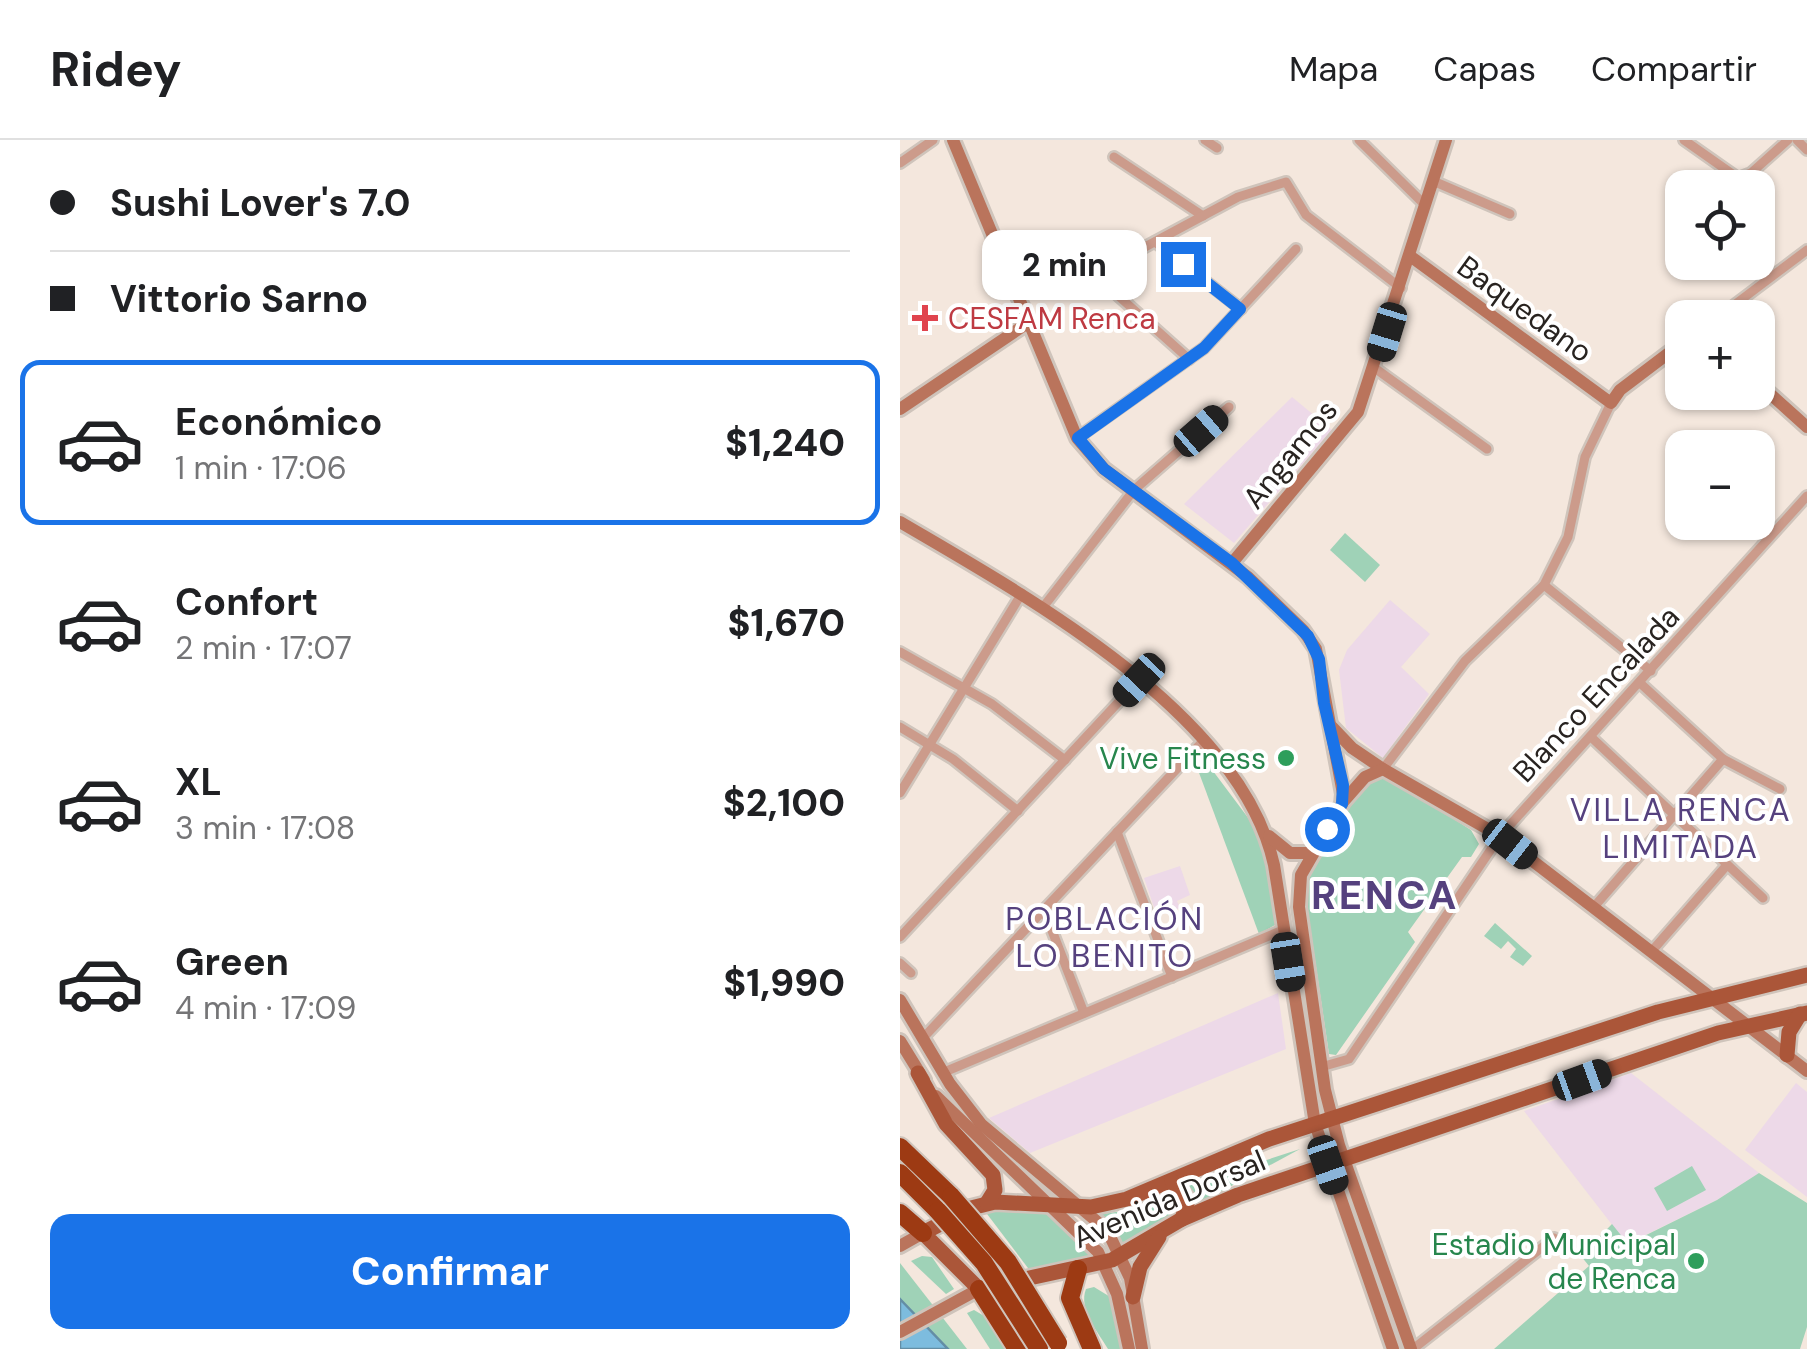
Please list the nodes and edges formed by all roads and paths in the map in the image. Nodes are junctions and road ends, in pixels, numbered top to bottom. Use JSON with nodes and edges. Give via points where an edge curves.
{"nodes":[{"id":1,"x":933,"y":140,"type":"edge"},
{"id":2,"x":954,"y":140,"type":"edge"},
{"id":3,"x":1206,"y":140,"type":"edge"},
{"id":4,"x":1359,"y":140,"type":"edge"},
{"id":5,"x":1446,"y":140,"type":"edge"},
{"id":6,"x":1684,"y":140,"type":"edge"},
{"id":7,"x":1788,"y":140,"type":"edge"},
{"id":8,"x":1798,"y":140,"type":"edge"},
{"id":9,"x":1218,"y":148,"type":"dead end"},
{"id":10,"x":1807,"y":150,"type":"edge"},
{"id":11,"x":1114,"y":157,"type":"dead end"},
{"id":12,"x":900,"y":164,"type":"edge"},
{"id":13,"x":1433,"y":181,"type":"junction"},
{"id":14,"x":1425,"y":205,"type":"junction"},
{"id":15,"x":1510,"y":214,"type":"dead end"},
{"id":16,"x":1202,"y":216,"type":"junction"},
{"id":17,"x":1155,"y":242,"type":"junction"},
{"id":18,"x":1296,"y":249,"type":"dead end"},
{"id":19,"x":1807,"y":250,"type":"edge"},
{"id":20,"x":1132,"y":254,"type":"dead end"},
{"id":21,"x":1410,"y":256,"type":"junction"},
{"id":22,"x":1105,"y":284,"type":"dead end"},
{"id":23,"x":1400,"y":288,"type":"junction"},
{"id":24,"x":1741,"y":300,"type":"edge"},
{"id":25,"x":1240,"y":309,"type":"junction"},
{"id":26,"x":1029,"y":322,"type":"junction"},
{"id":27,"x":1665,"y":356,"type":"edge"},
{"id":28,"x":1189,"y":359,"type":"junction"},
{"id":29,"x":1376,"y":369,"type":"junction"},
{"id":30,"x":1775,"y":399,"type":"edge"},
{"id":31,"x":1611,"y":402,"type":"junction"},
{"id":32,"x":1229,"y":407,"type":"dead end"},
{"id":33,"x":900,"y":409,"type":"edge"},
{"id":34,"x":1806,"y":425,"type":"edge"},
{"id":35,"x":1078,"y":438,"type":"junction"},
{"id":36,"x":1487,"y":449,"type":"dead end"},
{"id":37,"x":1134,"y":490,"type":"junction"},
{"id":38,"x":1807,"y":496,"type":"edge"},
{"id":39,"x":900,"y":523,"type":"edge"},
{"id":40,"x":1232,"y":563,"type":"junction"},
{"id":41,"x":1544,"y":585,"type":"junction"},
{"id":42,"x":1022,"y":593,"type":"junction"},
{"id":43,"x":1044,"y":606,"type":"junction"},
{"id":44,"x":900,"y":652,"type":"edge"},
{"id":45,"x":1652,"y":671,"type":"junction"},
{"id":46,"x":1139,"y":680,"type":"junction"},
{"id":47,"x":1640,"y":683,"type":"junction"},
{"id":48,"x":965,"y":687,"type":"junction"},
{"id":49,"x":1326,"y":719,"type":"junction"},
{"id":50,"x":900,"y":727,"type":"edge"},
{"id":51,"x":1591,"y":737,"type":"junction"},
{"id":52,"x":1205,"y":739,"type":"junction"},
{"id":53,"x":930,"y":744,"type":"junction"},
{"id":54,"x":1723,"y":759,"type":"junction"},
{"id":55,"x":1065,"y":760,"type":"junction"},
{"id":56,"x":1383,"y":768,"type":"junction"},
{"id":57,"x":1780,"y":789,"type":"dead end"},
{"id":58,"x":900,"y":793,"type":"edge"},
{"id":59,"x":1342,"y":804,"type":"junction"},
{"id":60,"x":1018,"y":810,"type":"junction"},
{"id":61,"x":1674,"y":814,"type":"junction"},
{"id":62,"x":1262,"y":826,"type":"junction"},
{"id":63,"x":1117,"y":832,"type":"junction"},
{"id":64,"x":1500,"y":836,"type":"junction"},
{"id":65,"x":1312,"y":853,"type":"junction"},
{"id":66,"x":1728,"y":865,"type":"junction"},
{"id":67,"x":1762,"y":898,"type":"dead end"},
{"id":68,"x":1593,"y":908,"type":"junction"},
{"id":69,"x":1044,"y":910,"type":"junction"},
{"id":70,"x":1284,"y":930,"type":"junction"},
{"id":71,"x":900,"y":938,"type":"edge"},
{"id":72,"x":1651,"y":952,"type":"junction"},
{"id":73,"x":900,"y":963,"type":"edge"},
{"id":74,"x":910,"y":973,"type":"dead end"},
{"id":75,"x":1807,"y":975,"type":"edge"},
{"id":76,"x":1172,"y":977,"type":"junction"},
{"id":77,"x":1710,"y":997,"type":"junction"},
{"id":78,"x":900,"y":1000,"type":"edge"},
{"id":79,"x":1084,"y":1013,"type":"junction"},
{"id":80,"x":1803,"y":1014,"type":"edge"},
{"id":81,"x":1747,"y":1025,"type":"junction"},
{"id":82,"x":924,"y":1037,"type":"junction"},
{"id":83,"x":900,"y":1041,"type":"edge"},
{"id":84,"x":1787,"y":1055,"type":"junction"},
{"id":85,"x":1321,"y":1067,"type":"junction"},
{"id":86,"x":1807,"y":1071,"type":"edge"},
{"id":87,"x":918,"y":1072,"type":"junction"},
{"id":88,"x":942,"y":1072,"type":"junction"},
{"id":89,"x":1332,"y":1118,"type":"junction"},
{"id":90,"x":1316,"y":1124,"type":"junction"},
{"id":91,"x":900,"y":1147,"type":"edge"},
{"id":92,"x":1345,"y":1160,"type":"junction"},
{"id":93,"x":1328,"y":1165,"type":"junction"},
{"id":94,"x":906,"y":1179,"type":"edge"},
{"id":95,"x":1172,"y":1181,"type":"junction"},
{"id":96,"x":987,"y":1203,"type":"junction"},
{"id":97,"x":1047,"y":1204,"type":"junction"},
{"id":98,"x":1082,"y":1206,"type":"junction"},
{"id":99,"x":900,"y":1213,"type":"edge"},
{"id":100,"x":1182,"y":1219,"type":"junction"},
{"id":101,"x":1164,"y":1231,"type":"junction"},
{"id":102,"x":1554,"y":1238,"type":"dead end"},
{"id":103,"x":911,"y":1240,"type":"edge"},
{"id":104,"x":1122,"y":1256,"type":"junction"},
{"id":105,"x":1104,"y":1262,"type":"junction"},
{"id":106,"x":1078,"y":1269,"type":"junction"},
{"id":107,"x":970,"y":1293,"type":"junction"},
{"id":108,"x":1133,"y":1296,"type":"junction"},
{"id":109,"x":900,"y":1332,"type":"edge"},
{"id":110,"x":1060,"y":1346,"type":"edge"},
{"id":111,"x":1017,"y":1349,"type":"edge"},
{"id":112,"x":1039,"y":1349,"type":"edge"},
{"id":113,"x":1092,"y":1349,"type":"edge"},
{"id":114,"x":1129,"y":1349,"type":"edge"},
{"id":115,"x":1142,"y":1349,"type":"edge"},
{"id":116,"x":1393,"y":1349,"type":"edge"},
{"id":117,"x":1412,"y":1349,"type":"edge"}],
"edges":[{"from":1,"to":12,"type":"street"},
{"from":2,"to":26,"type":"main road"},
{"from":3,"to":9,"type":"street"},
{"from":4,"to":14,"type":"street"},
{"from":5,"to":13,"type":"main road","name":"Angamos"},
{"from":6,"to":7,"type":"street","via":[[1738,178]]},
{"from":8,"to":10,"type":"street"},
{"from":11,"to":16,"type":"street"},
{"from":13,"to":14,"type":"main road","name":"Angamos"},
{"from":13,"to":15,"type":"street"},
{"from":14,"to":21,"type":"main road","name":"Angamos"},
{"from":16,"to":17,"type":"street"},
{"from":16,"to":23,"type":"street","via":[[1288,183],[1306,215]]},
{"from":17,"to":20,"type":"street"},
{"from":17,"to":25,"type":"street"},
{"from":18,"to":25,"type":"street"},
{"from":19,"to":24,"type":"street"},
{"from":21,"to":23,"type":"main road","name":"Angamos"},
{"from":21,"to":31,"type":"main road","name":"Baquedano"},
{"from":22,"to":28,"type":"street"},
{"from":23,"to":29,"type":"main road","name":"Angamos"},
{"from":25,"to":28,"type":"street"},
{"from":26,"to":33,"type":"main road"},
{"from":26,"to":35,"type":"main road"},
{"from":27,"to":31,"type":"main road"},
{"from":28,"to":35,"type":"street"},
{"from":29,"to":36,"type":"street"},
{"from":29,"to":40,"type":"main road","name":"Angamos","via":[[1352,423]]},
{"from":30,"to":34,"type":"main road"},
{"from":31,"to":41,"type":"street","via":[[1585,456],[1571,527]]},
{"from":32,"to":37,"type":"street"},
{"from":35,"to":37,"type":"main road","via":[[1104,469]]},
{"from":37,"to":40,"type":"main road"},
{"from":37,"to":43,"type":"street"},
{"from":38,"to":45,"type":"street","name":"Blanco Encalada"},
{"from":39,"to":42,"type":"main road"},
{"from":40,"to":49,"type":"main road","via":[[1308,636],[1319,659]]},
{"from":41,"to":45,"type":"street"},
{"from":41,"to":56,"type":"street","via":[[1465,661]]},
{"from":42,"to":43,"type":"main road"},
{"from":42,"to":48,"type":"street"},
{"from":43,"to":46,"type":"main road"},
{"from":44,"to":48,"type":"street"},
{"from":45,"to":47,"type":"street","name":"Blanco Encalada"},
{"from":46,"to":52,"type":"main road"},
{"from":46,"to":55,"type":"street"},
{"from":47,"to":51,"type":"street","name":"Blanco Encalada"},
{"from":47,"to":54,"type":"street"},
{"from":48,"to":53,"type":"street"},
{"from":48,"to":55,"type":"street"},
{"from":49,"to":56,"type":"main road","via":[[1345,742]]},
{"from":49,"to":59,"type":"main road"},
{"from":50,"to":53,"type":"street"},
{"from":51,"to":61,"type":"street"},
{"from":51,"to":64,"type":"street","name":"Blanco Encalada"},
{"from":52,"to":62,"type":"main road"},
{"from":52,"to":63,"type":"street"},
{"from":53,"to":58,"type":"street"},
{"from":53,"to":60,"type":"street"},
{"from":54,"to":57,"type":"street"},
{"from":54,"to":61,"type":"street"},
{"from":55,"to":60,"type":"street"},
{"from":56,"to":59,"type":"main road","via":[[1364,776]]},
{"from":56,"to":64,"type":"main road"},
{"from":59,"to":65,"type":"main road"},
{"from":60,"to":71,"type":"street"},
{"from":61,"to":66,"type":"street"},
{"from":61,"to":68,"type":"street"},
{"from":62,"to":65,"type":"main road","via":[[1285,850]]},
{"from":62,"to":70,"type":"main road"},
{"from":63,"to":69,"type":"street"},
{"from":63,"to":76,"type":"street"},
{"from":64,"to":68,"type":"main road"},
{"from":64,"to":85,"type":"street","name":"Blanco Encalada","via":[[1349,1059]]},
{"from":65,"to":85,"type":"main road","via":[[1298,896]]},
{"from":66,"to":67,"type":"street"},
{"from":66,"to":72,"type":"street"},
{"from":68,"to":72,"type":"main road"},
{"from":69,"to":79,"type":"street"},
{"from":69,"to":82,"type":"street"},
{"from":70,"to":76,"type":"street"},
{"from":70,"to":90,"type":"main road"},
{"from":72,"to":77,"type":"main road"},
{"from":73,"to":74,"type":"street"},
{"from":75,"to":77,"type":"main road","name":"Avenida Dorsal"},
{"from":76,"to":79,"type":"street"},
{"from":77,"to":81,"type":"main road"},
{"from":77,"to":89,"type":"main road","name":"Avenida Dorsal"},
{"from":78,"to":82,"type":"main road"},
{"from":79,"to":88,"type":"street"},
{"from":80,"to":81,"type":"main road","name":"Avenida Dorsal"},
{"from":80,"to":84,"type":"main road","via":[[1789,1032]]},
{"from":81,"to":84,"type":"main road"},
{"from":81,"to":92,"type":"main road","name":"Avenida Dorsal"},
{"from":82,"to":88,"type":"main road"},
{"from":83,"to":87,"type":"main road"},
{"from":84,"to":86,"type":"main road"},
{"from":85,"to":89,"type":"main road"},
{"from":87,"to":96,"type":"main road","via":[[946,1124],[993,1175],[995,1190]]},
{"from":87,"to":97,"type":"main road","via":[[963,1126]]},
{"from":88,"to":98,"type":"main road","via":[[993,1137]]},
{"from":89,"to":90,"type":"main road","name":"Avenida Dorsal"},
{"from":89,"to":92,"type":"main road"},
{"from":90,"to":93,"type":"main road"},
{"from":90,"to":95,"type":"main road","name":"Avenida Dorsal"},
{"from":91,"to":110,"type":"highway","bridge":true,"via":[[998,1249]]},
{"from":92,"to":93,"type":"main road","name":"Avenida Dorsal"},
{"from":92,"to":117,"type":"main road"},
{"from":93,"to":100,"type":"main road","name":"Avenida Dorsal"},
{"from":93,"to":116,"type":"main road"},
{"from":94,"to":112,"type":"highway","bridge":true,"via":[[984,1264]]},
{"from":95,"to":98,"type":"main road","name":"Avenida Dorsal","via":[[1128,1200]]},
{"from":95,"to":100,"type":"main road","via":[[1188,1200]]},
{"from":96,"to":97,"type":"main road","name":"Avenida Dorsal"},
{"from":96,"to":103,"type":"main road","name":"Avenida Dorsal"},
{"from":97,"to":98,"type":"main road","name":"Avenida Dorsal"},
{"from":97,"to":105,"type":"main road"},
{"from":98,"to":104,"type":"main road"},
{"from":99,"to":103,"type":"highway"},
{"from":100,"to":101,"type":"main road","name":"Avenida Dorsal"},
{"from":101,"to":104,"type":"main road","name":"Avenida Dorsal"},
{"from":101,"to":108,"type":"main road","via":[[1142,1264]]},
{"from":102,"to":117,"type":"street"},
{"from":103,"to":107,"type":"main road"},
{"from":104,"to":105,"type":"main road","name":"Avenida Dorsal"},
{"from":104,"to":108,"type":"main road"},
{"from":105,"to":106,"type":"main road","name":"Avenida Dorsal"},
{"from":105,"to":114,"type":"main road"},
{"from":106,"to":107,"type":"main road","name":"Avenida Dorsal"},
{"from":106,"to":113,"type":"highway","via":[[1070,1298]]},
{"from":107,"to":109,"type":"main road","name":"Avenida Dorsal"},
{"from":107,"to":111,"type":"highway"},
{"from":108,"to":115,"type":"main road"}]}
